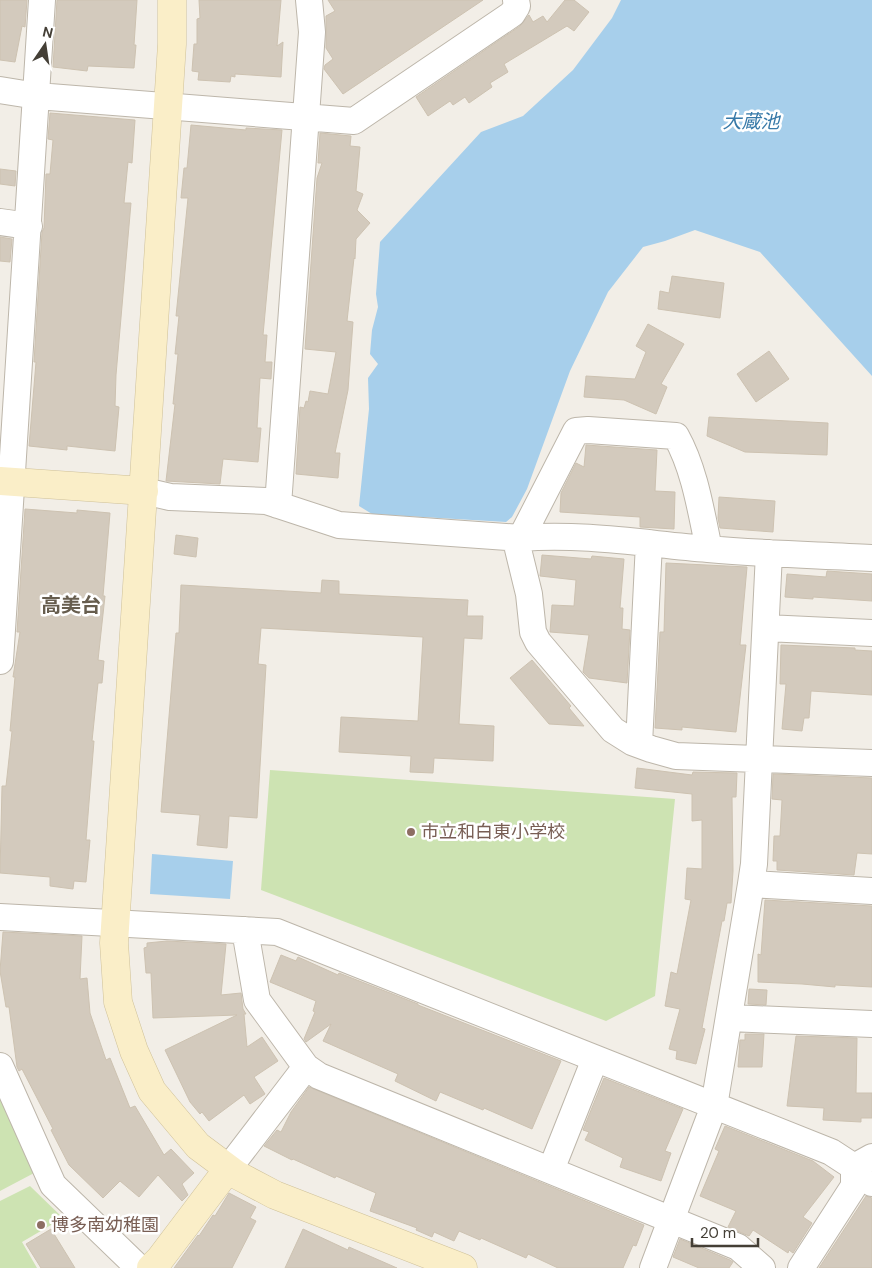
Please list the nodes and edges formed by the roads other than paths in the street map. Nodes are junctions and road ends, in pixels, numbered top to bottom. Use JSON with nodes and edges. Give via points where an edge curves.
{"nodes":[{"id":1,"x":42,"y":0,"type":"edge"},
{"id":2,"x":172,"y":0,"type":"edge"},
{"id":3,"x":309,"y":0,"type":"edge"},
{"id":4,"x":516,"y":0,"type":"edge"},
{"id":5,"x":0,"y":90,"type":"edge"},
{"id":6,"x":37,"y":96,"type":"junction"},
{"id":7,"x":169,"y":106,"type":"junction"},
{"id":8,"x":306,"y":117,"type":"junction"},
{"id":9,"x":0,"y":222,"type":"edge"},
{"id":10,"x":29,"y":226,"type":"junction"},
{"id":11,"x":10,"y":351,"type":"edge"},
{"id":12,"x":6,"y":482,"type":"edge"},
{"id":13,"x":144,"y":491,"type":"junction"},
{"id":14,"x":278,"y":505,"type":"junction"},
{"id":15,"x":521,"y":538,"type":"junction"},
{"id":16,"x":649,"y":543,"type":"junction"},
{"id":17,"x":709,"y":549,"type":"junction"},
{"id":18,"x":769,"y":553,"type":"junction"},
{"id":19,"x":872,"y":558,"type":"edge"},
{"id":20,"x":766,"y":628,"type":"junction"},
{"id":21,"x":872,"y":633,"type":"edge"},
{"id":22,"x":0,"y":660,"type":"edge"},
{"id":23,"x":639,"y":744,"type":"junction"},
{"id":24,"x":759,"y":759,"type":"junction"},
{"id":25,"x":872,"y":764,"type":"edge"},
{"id":26,"x":752,"y":884,"type":"junction"},
{"id":27,"x":872,"y":891,"type":"edge"},
{"id":28,"x":0,"y":917,"type":"edge"},
{"id":29,"x":116,"y":923,"type":"junction"},
{"id":30,"x":245,"y":930,"type":"junction"},
{"id":31,"x":729,"y":1018,"type":"junction"},
{"id":32,"x":872,"y":1024,"type":"edge"},
{"id":33,"x":594,"y":1058,"type":"junction"},
{"id":34,"x":0,"y":1066,"type":"edge"},
{"id":35,"x":306,"y":1067,"type":"junction"},
{"id":36,"x":714,"y":1106,"type":"junction"},
{"id":37,"x":228,"y":1169,"type":"junction"},
{"id":38,"x":866,"y":1169,"type":"edge"},
{"id":39,"x":551,"y":1170,"type":"junction"},
{"id":40,"x":672,"y":1218,"type":"junction"},
{"id":41,"x":460,"y":1267,"type":"edge"},
{"id":42,"x":139,"y":1268,"type":"edge"},
{"id":43,"x":151,"y":1268,"type":"edge"},
{"id":44,"x":653,"y":1268,"type":"edge"},
{"id":45,"x":762,"y":1268,"type":"edge"},
{"id":46,"x":801,"y":1268,"type":"edge"}],
"edges":[{"from":1,"to":6,"type":"street"},
{"from":2,"to":7,"type":"street"},
{"from":3,"to":8,"type":"street","via":[[312,32]]},
{"from":4,"to":8,"type":"street","via":[[517,6],[512,14],[354,121]]},
{"from":5,"to":6,"type":"street"},
{"from":6,"to":7,"type":"street"},
{"from":6,"to":10,"type":"street"},
{"from":7,"to":8,"type":"street"},
{"from":7,"to":13,"type":"street"},
{"from":8,"to":14,"type":"street"},
{"from":9,"to":10,"type":"street"},
{"from":10,"to":11,"type":"street"},
{"from":11,"to":12,"type":"street"},
{"from":12,"to":13,"type":"street"},
{"from":12,"to":22,"type":"street"},
{"from":13,"to":14,"type":"street"},
{"from":13,"to":29,"type":"street"},
{"from":14,"to":15,"type":"street","via":[[339,525]]},
{"from":15,"to":16,"type":"street","via":[[550,536]]},
{"from":15,"to":17,"type":"street","via":[[576,432],[588,430],[676,436],[697,495]]},
{"from":15,"to":23,"type":"street","via":[[518,548],[529,594],[533,632],[538,642],[613,730]]},
{"from":16,"to":17,"type":"street"},
{"from":16,"to":23,"type":"street"},
{"from":17,"to":18,"type":"street"},
{"from":18,"to":19,"type":"street"},
{"from":18,"to":20,"type":"street"},
{"from":20,"to":21,"type":"street"},
{"from":20,"to":24,"type":"street"},
{"from":23,"to":24,"type":"street","via":[[676,756]]},
{"from":24,"to":25,"type":"street"},
{"from":24,"to":26,"type":"street"},
{"from":26,"to":27,"type":"street"},
{"from":26,"to":31,"type":"street"},
{"from":28,"to":29,"type":"street"},
{"from":29,"to":30,"type":"street"},
{"from":29,"to":37,"type":"street","via":[[114,943],[118,1002],[134,1051],[152,1091],[198,1146]]},
{"from":30,"to":33,"type":"street","via":[[277,932]]},
{"from":30,"to":35,"type":"street","via":[[257,1000]]},
{"from":31,"to":32,"type":"street"},
{"from":31,"to":36,"type":"street"},
{"from":33,"to":36,"type":"street"},
{"from":33,"to":39,"type":"street"},
{"from":34,"to":42,"type":"street","via":[[53,1185]]},
{"from":35,"to":37,"type":"street"},
{"from":35,"to":39,"type":"street","via":[[319,1076]]},
{"from":36,"to":38,"type":"street"},
{"from":36,"to":40,"type":"street"},
{"from":37,"to":41,"type":"street","via":[[275,1195]]},
{"from":37,"to":43,"type":"street"},
{"from":38,"to":46,"type":"street"},
{"from":39,"to":40,"type":"street"},
{"from":40,"to":44,"type":"street"},
{"from":40,"to":45,"type":"street","via":[[738,1247]]}]}
